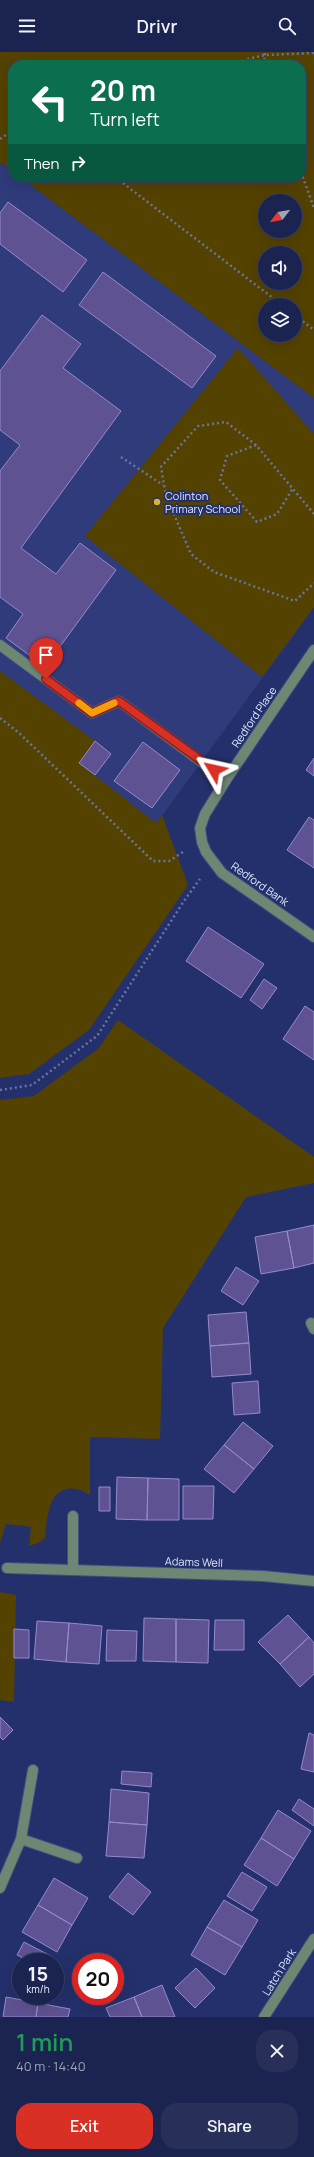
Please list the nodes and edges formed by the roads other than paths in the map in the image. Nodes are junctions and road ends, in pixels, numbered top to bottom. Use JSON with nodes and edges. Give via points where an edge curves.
{"nodes":[{"id":1,"x":0,"y":645,"type":"edge"},
{"id":2,"x":314,"y":650,"type":"edge"},
{"id":3,"x":226,"y":780,"type":"junction"},
{"id":4,"x":202,"y":842,"type":"joint"},
{"id":5,"x":314,"y":937,"type":"edge"},
{"id":6,"x":73,"y":1516,"type":"dead end"},
{"id":7,"x":7,"y":1568,"type":"dead end"},
{"id":8,"x":73,"y":1569,"type":"junction"},
{"id":9,"x":314,"y":1582,"type":"edge"},
{"id":10,"x":33,"y":1770,"type":"dead end"},
{"id":11,"x":21,"y":1839,"type":"junction"},
{"id":12,"x":77,"y":1858,"type":"dead end"},
{"id":13,"x":0,"y":1888,"type":"edge"},
{"id":14,"x":314,"y":1939,"type":"edge"},
{"id":15,"x":264,"y":2017,"type":"edge"}],
"edges":[{"from":1,"to":3,"type":"street","via":[[92,713],[119,701]]},
{"from":2,"to":3,"type":"street","name":"Redford Place"},
{"from":3,"to":4,"type":"street","name":"Redford Place","via":[[205,814],[200,828]]},
{"from":4,"to":5,"type":"street","name":"Redford Bank","via":[[213,863],[222,873]]},
{"from":6,"to":8,"type":"street"},
{"from":7,"to":8,"type":"street","name":"Adams Well"},
{"from":8,"to":9,"type":"street","name":"Adams Well","via":[[263,1576]]},
{"from":10,"to":11,"type":"street"},
{"from":11,"to":12,"type":"street"},
{"from":11,"to":13,"type":"street"},
{"from":14,"to":15,"type":"street","name":"Latch Park"}]}
